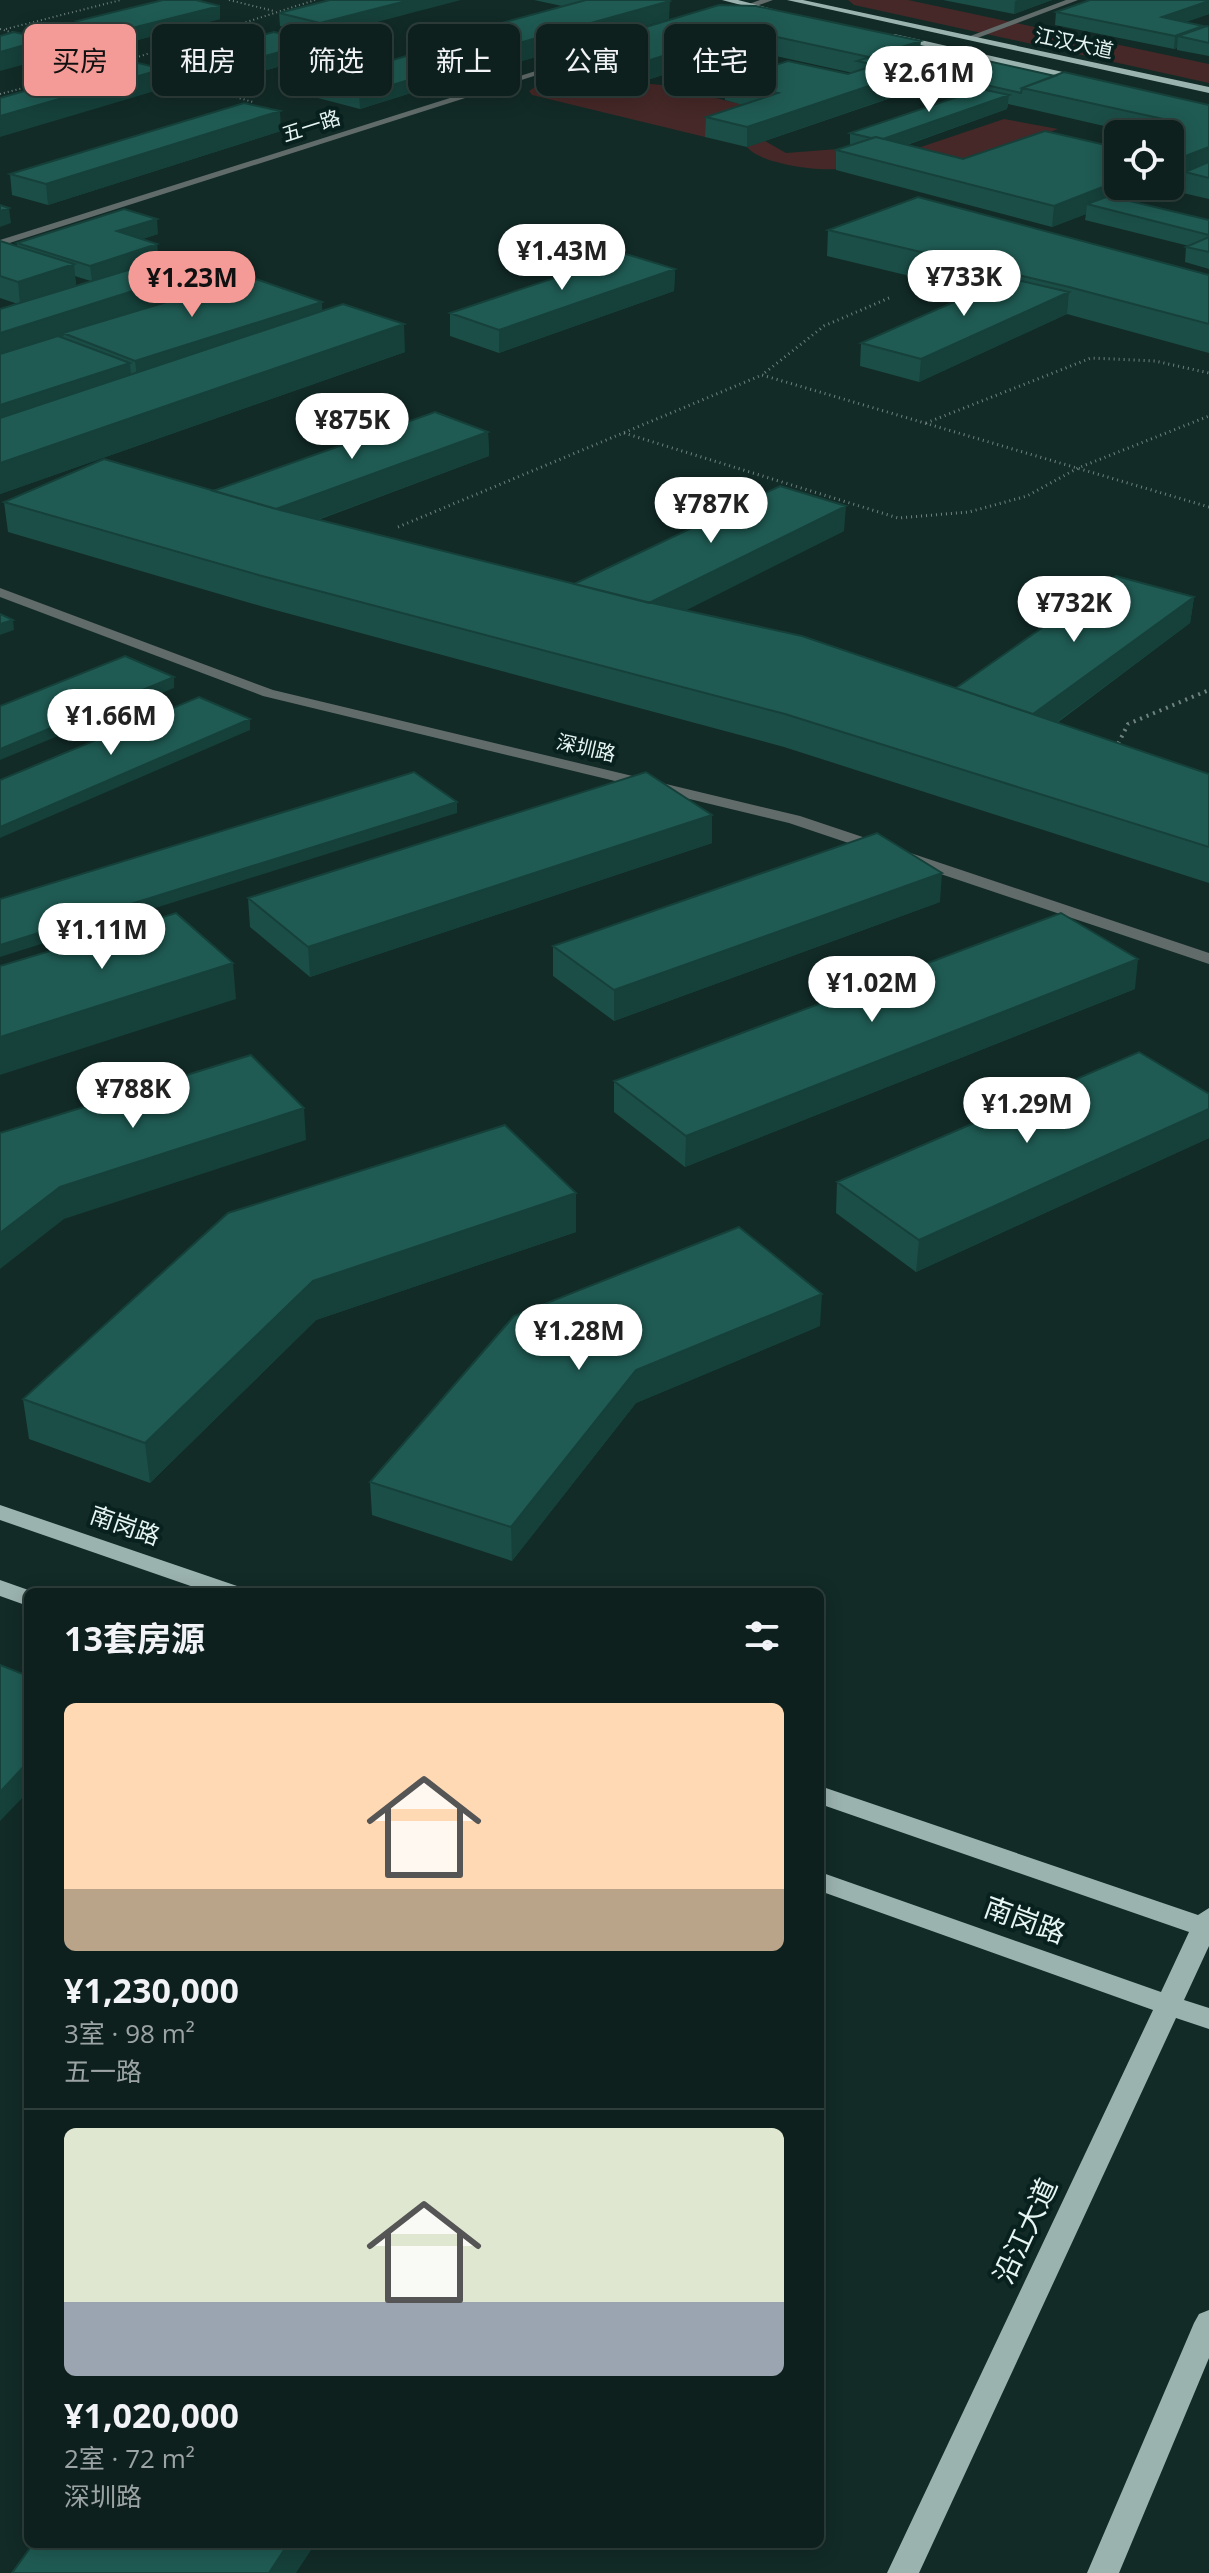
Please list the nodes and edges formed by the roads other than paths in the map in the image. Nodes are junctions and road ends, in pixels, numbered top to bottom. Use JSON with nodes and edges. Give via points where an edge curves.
{"nodes":[{"id":1,"x":726,"y":0,"type":"edge"},
{"id":2,"x":769,"y":0,"type":"edge"},
{"id":3,"x":791,"y":0,"type":"edge"},
{"id":4,"x":1074,"y":0,"type":"edge"},
{"id":5,"x":751,"y":6,"type":"junction"},
{"id":6,"x":781,"y":12,"type":"edge"},
{"id":7,"x":721,"y":15,"type":"edge"},
{"id":8,"x":888,"y":36,"type":"edge"},
{"id":9,"x":969,"y":38,"type":"junction"},
{"id":10,"x":536,"y":74,"type":"edge"},
{"id":11,"x":1102,"y":84,"type":"edge"},
{"id":12,"x":1209,"y":90,"type":"edge"},
{"id":13,"x":0,"y":243,"type":"edge"},
{"id":14,"x":0,"y":592,"type":"edge"},
{"id":15,"x":1209,"y":959,"type":"edge"},
{"id":16,"x":0,"y":1512,"type":"edge"},
{"id":17,"x":0,"y":1588,"type":"edge"},
{"id":18,"x":220,"y":1588,"type":"edge"},
{"id":19,"x":24,"y":1597,"type":"edge"},
{"id":20,"x":824,"y":1796,"type":"edge"},
{"id":21,"x":824,"y":1882,"type":"edge"},
{"id":22,"x":1207,"y":1924,"type":"edge"},
{"id":23,"x":1168,"y":2005,"type":"junction"},
{"id":24,"x":1209,"y":2019,"type":"edge"},
{"id":25,"x":1209,"y":2323,"type":"edge"},
{"id":26,"x":903,"y":2573,"type":"edge"},
{"id":27,"x":1103,"y":2573,"type":"edge"}],
"edges":[{"from":1,"to":5,"type":"main road"},
{"from":2,"to":5,"type":"street"},
{"from":3,"to":9,"type":"main road","name":"江汉大道"},
{"from":4,"to":9,"type":"street"},
{"from":5,"to":6,"type":"main road"},
{"from":5,"to":7,"type":"street"},
{"from":8,"to":11,"type":"main road","name":"江汉大道"},
{"from":9,"to":12,"type":"main road","name":"江汉大道"},
{"from":10,"to":13,"type":"street","name":"五一路"},
{"from":14,"to":15,"type":"street","name":"深圳路","via":[[268,693],[794,819]]},
{"from":16,"to":18,"type":"main road","name":"南岗路"},
{"from":17,"to":19,"type":"main road"},
{"from":20,"to":22,"type":"main road","name":"南岗路"},
{"from":21,"to":23,"type":"main road","name":"南岗路"},
{"from":22,"to":23,"type":"main road","name":"沿江大道"},
{"from":23,"to":24,"type":"main road","name":"南岗路"},
{"from":23,"to":26,"type":"main road","name":"沿江大道"},
{"from":25,"to":27,"type":"main road"}]}
